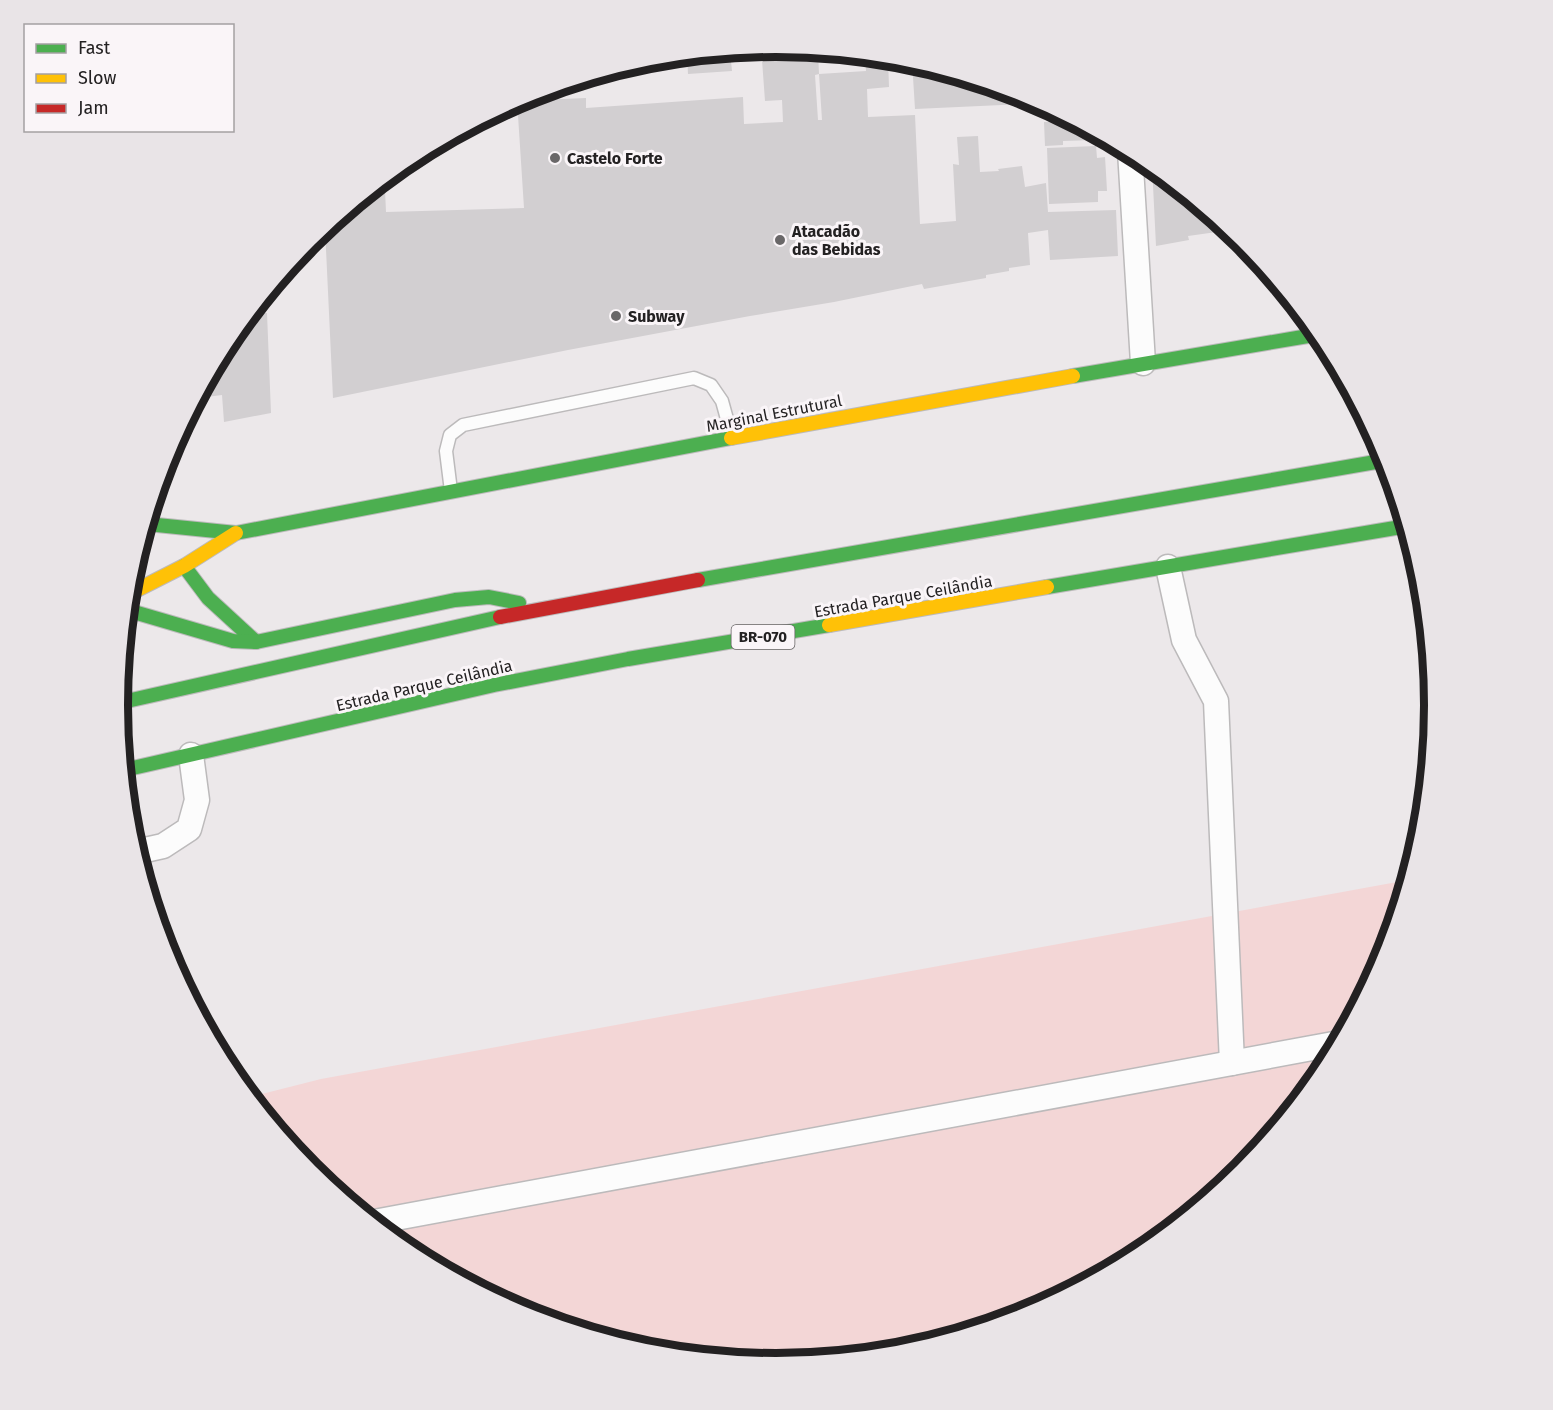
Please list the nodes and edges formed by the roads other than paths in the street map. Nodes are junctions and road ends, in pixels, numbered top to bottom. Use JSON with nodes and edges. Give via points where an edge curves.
{"nodes":[{"id":1,"x":1131,"y":162,"type":"edge"},
{"id":2,"x":1309,"y":336,"type":"edge"},
{"id":3,"x":1143,"y":363,"type":"junction"},
{"id":4,"x":733,"y":438,"type":"junction"},
{"id":5,"x":1377,"y":462,"type":"edge"},
{"id":6,"x":451,"y":492,"type":"junction"},
{"id":7,"x":155,"y":525,"type":"edge"},
{"id":8,"x":1399,"y":527,"type":"edge"},
{"id":9,"x":236,"y":533,"type":"junction"},
{"id":10,"x":184,"y":566,"type":"junction"},
{"id":11,"x":1168,"y":567,"type":"junction"},
{"id":12,"x":139,"y":589,"type":"edge"},
{"id":13,"x":534,"y":609,"type":"junction"},
{"id":14,"x":135,"y":612,"type":"edge"},
{"id":15,"x":256,"y":642,"type":"junction"},
{"id":16,"x":128,"y":701,"type":"edge"},
{"id":17,"x":191,"y":754,"type":"junction"},
{"id":18,"x":132,"y":768,"type":"edge"},
{"id":19,"x":146,"y":850,"type":"edge"},
{"id":20,"x":1328,"y":1045,"type":"edge"},
{"id":21,"x":1232,"y":1062,"type":"junction"},
{"id":22,"x":384,"y":1220,"type":"edge"}],
"edges":[{"from":1,"to":3,"type":"street"},
{"from":2,"to":3,"type":"main road","name":"Marginal Estrutural"},
{"from":3,"to":4,"type":"main road","name":"Marginal Estrutural"},
{"from":4,"to":6,"type":"main road","name":"Marginal Estrutural"},
{"from":4,"to":6,"type":"lane","via":[[722,401],[711,385],[694,378],[463,425],[450,435],[446,451]]},
{"from":5,"to":13,"type":"main road"},
{"from":6,"to":9,"type":"main road","name":"Marginal Estrutural"},
{"from":7,"to":9,"type":"main road","name":"Marginal Estrutural"},
{"from":8,"to":11,"type":"main road","name":"Estrada Parque Ceilândia","number":"BR-070"},
{"from":9,"to":10,"type":"main road","name":"Marginal Estrutural"},
{"from":10,"to":12,"type":"main road","name":"Marginal Estrutural"},
{"from":10,"to":15,"type":"main road","via":[[214,606]]},
{"from":11,"to":17,"type":"main road","name":"Estrada Parque Ceilândia","number":"BR-070","via":[[628,658]]},
{"from":11,"to":21,"type":"street","via":[[1184,640],[1216,701]]},
{"from":13,"to":15,"type":"main road","via":[[508,598],[485,597]]},
{"from":13,"to":16,"type":"main road"},
{"from":14,"to":15,"type":"main road","via":[[233,641]]},
{"from":17,"to":18,"type":"main road","name":"Estrada Parque Ceilândia","number":"BR-070"},
{"from":17,"to":19,"type":"street","via":[[197,800],[189,829],[164,846]]},
{"from":20,"to":21,"type":"street"},
{"from":21,"to":22,"type":"street"}]}
